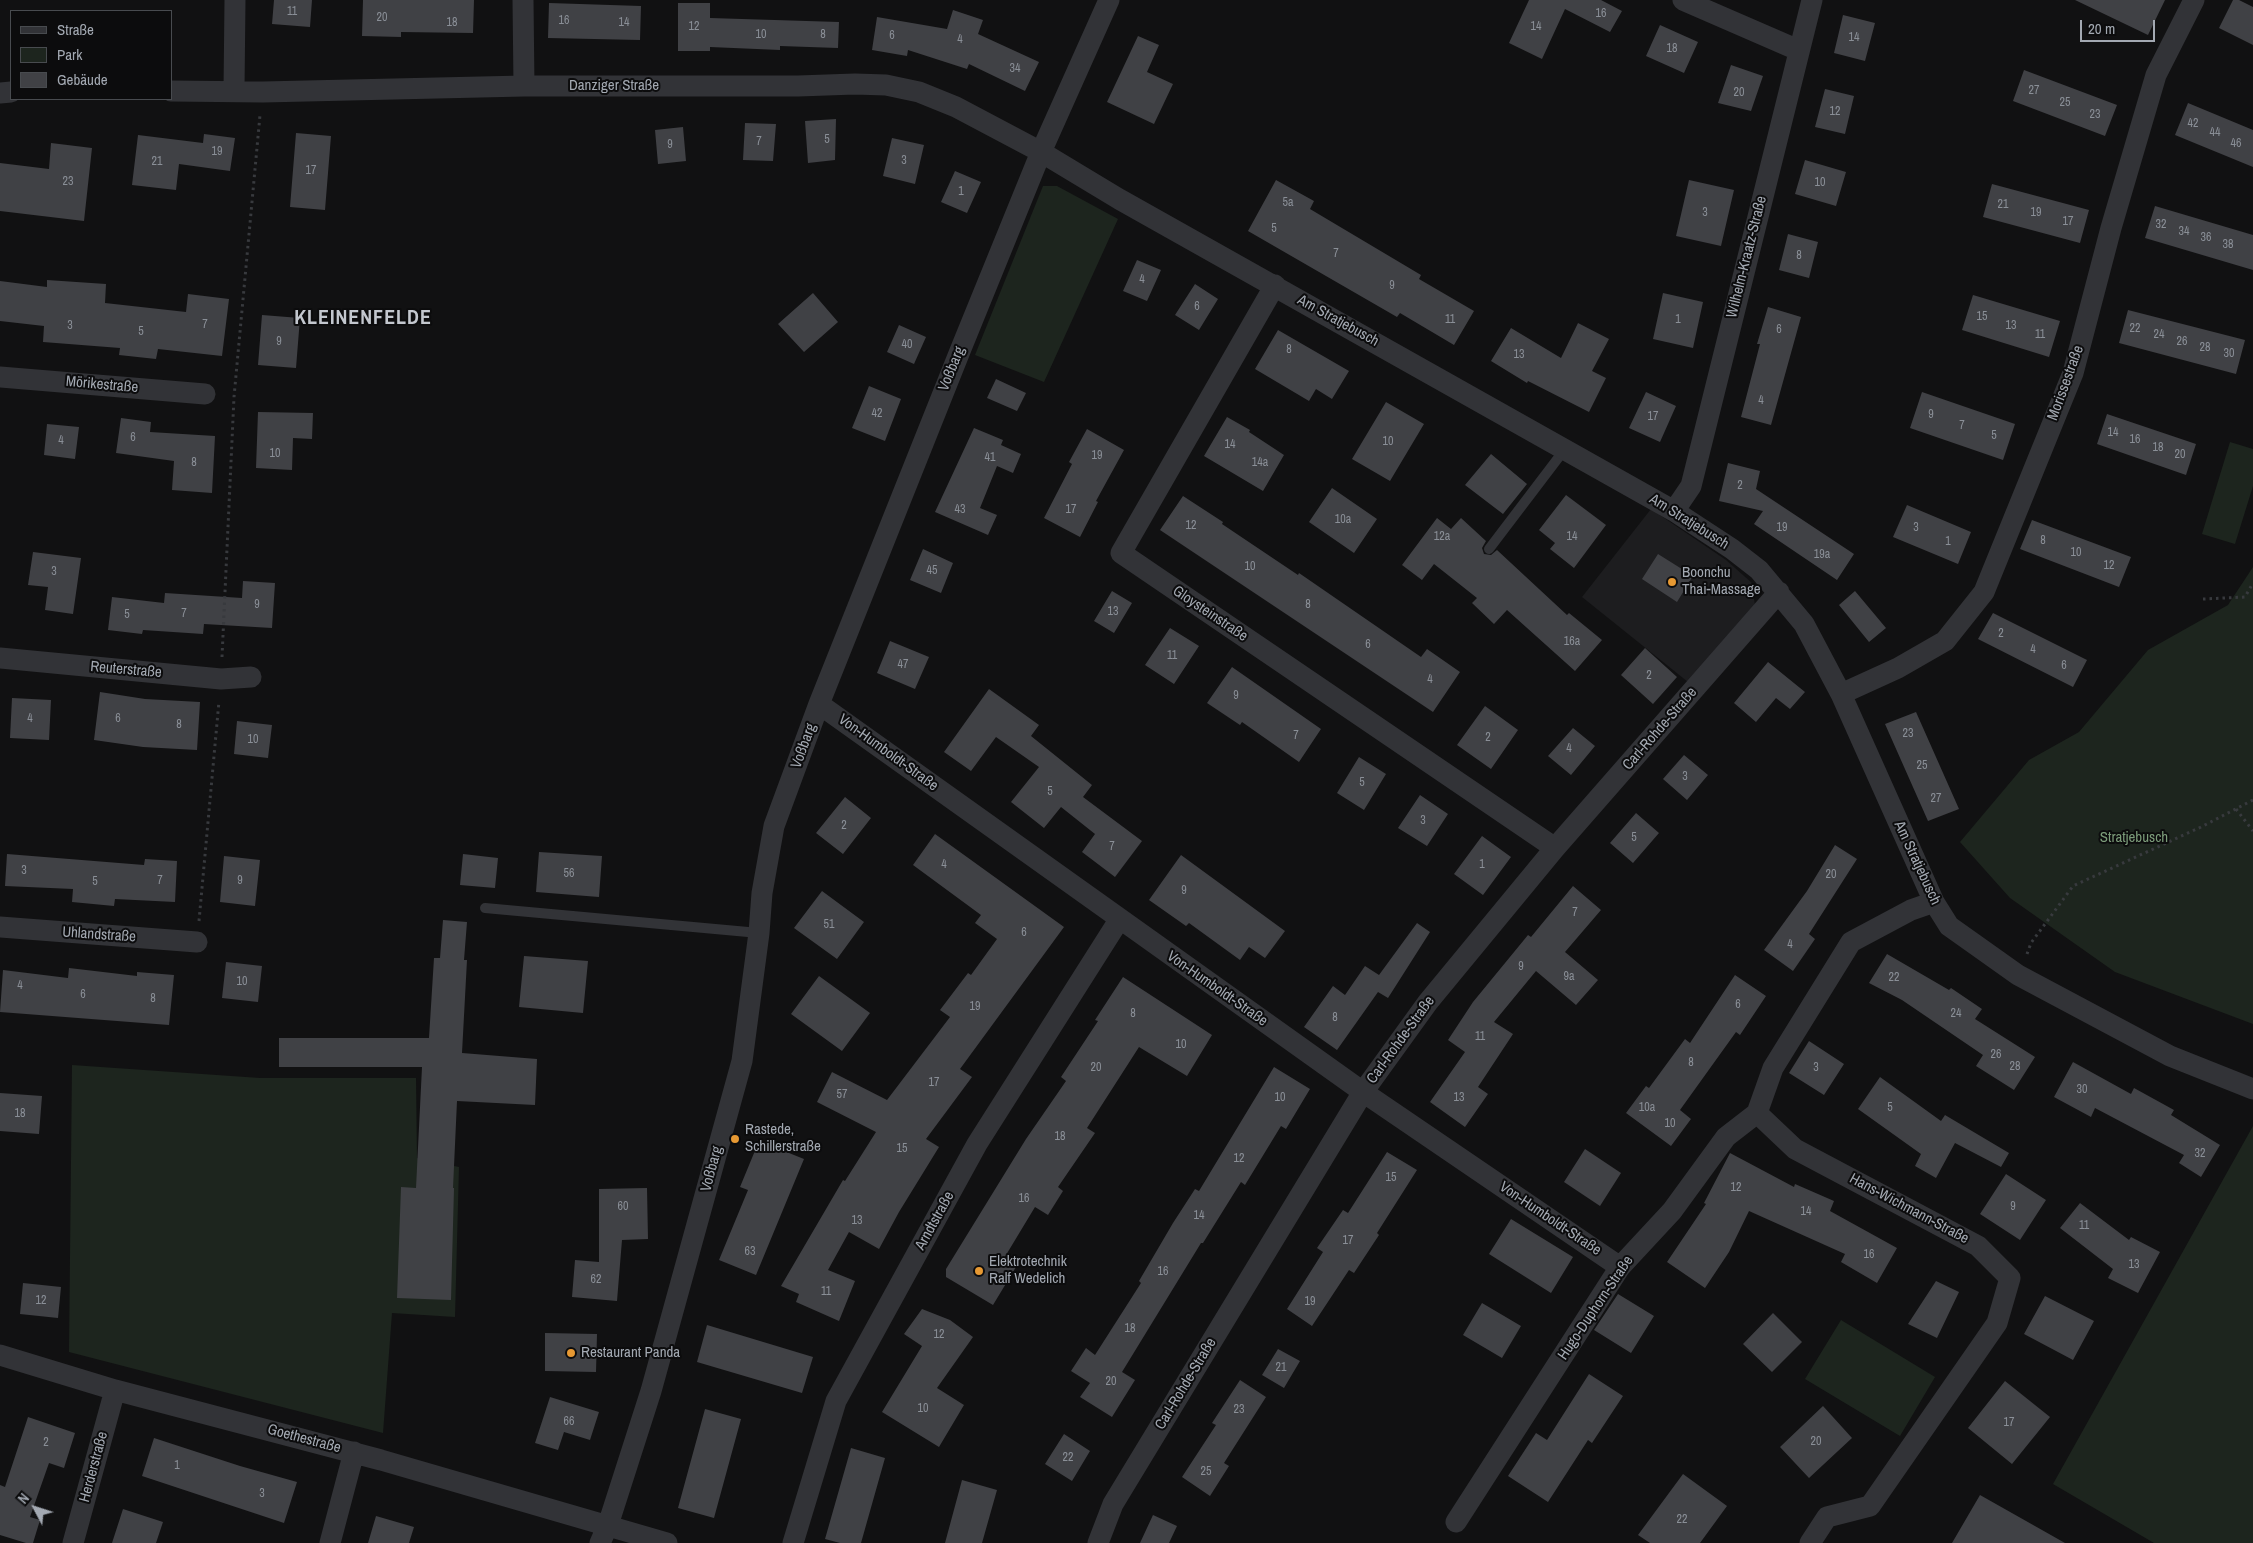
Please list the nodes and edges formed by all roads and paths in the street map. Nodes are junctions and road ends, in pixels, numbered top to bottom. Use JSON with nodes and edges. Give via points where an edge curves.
{"nodes":[{"id":1,"x":234,"y":0,"type":"edge"},
{"id":2,"x":522,"y":0,"type":"edge"},
{"id":3,"x":1110,"y":0,"type":"edge"},
{"id":4,"x":1683,"y":0,"type":"edge"},
{"id":5,"x":1812,"y":0,"type":"edge"},
{"id":6,"x":2194,"y":0,"type":"edge"},
{"id":7,"x":1798,"y":50,"type":"junction"},
{"id":8,"x":524,"y":86,"type":"junction"},
{"id":9,"x":234,"y":90,"type":"junction"},
{"id":10,"x":172,"y":91,"type":"edge"},
{"id":11,"x":263,"y":92,"type":"junction"},
{"id":12,"x":1041,"y":152,"type":"junction"},
{"id":13,"x":1275,"y":285,"type":"junction"},
{"id":14,"x":0,"y":377,"type":"edge"},
{"id":15,"x":205,"y":394,"type":"dead end"},
{"id":16,"x":1565,"y":449,"type":"junction"},
{"id":17,"x":1674,"y":511,"type":"junction"},
{"id":18,"x":1488,"y":549,"type":"dead end"},
{"id":19,"x":2253,"y":583,"type":"edge"},
{"id":20,"x":1779,"y":592,"type":"junction"},
{"id":21,"x":2204,"y":599,"type":"dead end"},
{"id":22,"x":0,"y":658,"type":"edge"},
{"id":23,"x":251,"y":677,"type":"dead end"},
{"id":24,"x":221,"y":679,"type":"junction"},
{"id":25,"x":1841,"y":694,"type":"junction"},
{"id":26,"x":819,"y":704,"type":"junction"},
{"id":27,"x":2253,"y":800,"type":"edge"},
{"id":28,"x":2236,"y":808,"type":"junction"},
{"id":29,"x":2253,"y":831,"type":"edge"},
{"id":30,"x":1555,"y":848,"type":"junction"},
{"id":31,"x":1934,"y":902,"type":"junction"},
{"id":32,"x":485,"y":908,"type":"dead end"},
{"id":33,"x":1119,"y":920,"type":"junction"},
{"id":34,"x":0,"y":927,"type":"edge"},
{"id":35,"x":759,"y":934,"type":"junction"},
{"id":36,"x":197,"y":942,"type":"joint"},
{"id":37,"x":2018,"y":975,"type":"junction"},
{"id":38,"x":2253,"y":1089,"type":"edge"},
{"id":39,"x":1363,"y":1092,"type":"junction"},
{"id":40,"x":1758,"y":1113,"type":"junction"},
{"id":41,"x":1620,"y":1267,"type":"junction"},
{"id":42,"x":0,"y":1355,"type":"edge"},
{"id":43,"x":115,"y":1390,"type":"junction"},
{"id":44,"x":354,"y":1452,"type":"junction"},
{"id":45,"x":1456,"y":1522,"type":"dead end"},
{"id":46,"x":604,"y":1534,"type":"edge"},
{"id":47,"x":633,"y":1538,"type":"edge"},
{"id":48,"x":73,"y":1543,"type":"edge"},
{"id":49,"x":330,"y":1543,"type":"edge"},
{"id":50,"x":668,"y":1543,"type":"edge"},
{"id":51,"x":793,"y":1543,"type":"edge"},
{"id":52,"x":1098,"y":1543,"type":"edge"},
{"id":53,"x":1810,"y":1543,"type":"edge"}],
"edges":[{"from":1,"to":9,"type":"street"},
{"from":2,"to":8,"type":"street"},
{"from":3,"to":12,"type":"street","name":"Voßbarg"},
{"from":4,"to":7,"type":"street"},
{"from":5,"to":7,"type":"street","name":"Wilhelm-Kraatz-Straße"},
{"from":6,"to":25,"type":"street","name":"Morissestraße","via":[[2156,75],[2073,373],[1984,592],[1944,641],[1898,668]]},
{"from":7,"to":17,"type":"street","name":"Wilhelm-Kraatz-Straße","via":[[1691,486]]},
{"from":8,"to":11,"type":"street","name":"Danziger Straße"},
{"from":8,"to":12,"type":"street","name":"Danziger Straße","via":[[886,85],[919,92],[956,107]]},
{"from":9,"to":10,"type":"street","name":"Danziger Straße"},
{"from":9,"to":11,"type":"street","name":"Danziger Straße"},
{"from":11,"to":24,"type":"path","via":[[234,397]]},
{"from":12,"to":13,"type":"street","name":"Am Stratjebusch"},
{"from":12,"to":26,"type":"street","name":"Voßbarg"},
{"from":13,"to":16,"type":"street","name":"Am Stratjebusch"},
{"from":13,"to":30,"type":"street","name":"Gloysteinstraße","via":[[1121,553]]},
{"from":14,"to":15,"type":"street","name":"Mörikestraße"},
{"from":16,"to":17,"type":"street","name":"Am Stratjebusch"},
{"from":16,"to":18,"type":"lane"},
{"from":17,"to":20,"type":"street","name":"Am Stratjebusch","via":[[1732,549],[1759,570]]},
{"from":19,"to":21,"type":"path","via":[[2245,598]]},
{"from":20,"to":25,"type":"street","name":"Am Stratjebusch","via":[[1804,624]]},
{"from":20,"to":30,"type":"street","name":"Carl-Rohde-Straße"},
{"from":22,"to":24,"type":"street","name":"Reuterstraße"},
{"from":23,"to":24,"type":"street","name":"Reuterstraße"},
{"from":24,"to":36,"type":"path"},
{"from":25,"to":31,"type":"street","name":"Am Stratjebusch"},
{"from":26,"to":33,"type":"street","name":"Von-Humboldt-Straße"},
{"from":26,"to":35,"type":"street","name":"Voßbarg","via":[[774,826],[762,894]]},
{"from":27,"to":28,"type":"path"},
{"from":28,"to":29,"type":"path"},
{"from":28,"to":37,"type":"path","via":[[2073,886],[2031,943]]},
{"from":30,"to":39,"type":"street","name":"Carl-Rohde-Straße","via":[[1428,1002]]},
{"from":31,"to":37,"type":"street","name":"Am Stratjebusch","via":[[1950,926]]},
{"from":31,"to":40,"type":"street","via":[[1850,942],[1773,1068]]},
{"from":32,"to":35,"type":"lane"},
{"from":33,"to":39,"type":"street","name":"Von-Humboldt-Straße"},
{"from":33,"to":51,"type":"street","name":"Arndtstraße","via":[[977,1144],[836,1402]]},
{"from":34,"to":36,"type":"street","name":"Uhlandstraße"},
{"from":35,"to":46,"type":"street","name":"Voßbarg","via":[[742,1061],[651,1391]]},
{"from":37,"to":38,"type":"street","name":"Am Stratjebusch","via":[[2170,1056]]},
{"from":39,"to":41,"type":"street","name":"Von-Humboldt-Straße"},
{"from":39,"to":52,"type":"street","name":"Carl-Rohde-Straße","via":[[1113,1504]]},
{"from":40,"to":41,"type":"street","name":"Hugo-Duphorn-Straße","via":[[1726,1138],[1672,1211]]},
{"from":40,"to":53,"type":"street","name":"Hans-Wichmann-Straße","via":[[1795,1149],[1978,1246],[2010,1278],[1997,1324],[1870,1506],[1827,1518]]},
{"from":41,"to":45,"type":"street","name":"Hugo-Duphorn-Straße"},
{"from":42,"to":43,"type":"street","name":"Goethestraße"},
{"from":43,"to":44,"type":"street","name":"Goethestraße"},
{"from":43,"to":48,"type":"street","name":"Herderstraße"},
{"from":44,"to":46,"type":"street","name":"Goethestraße"},
{"from":44,"to":49,"type":"street"},
{"from":46,"to":47,"type":"street","name":"Goethestraße"},
{"from":47,"to":50,"type":"street","name":"Goethestraße"}]}
